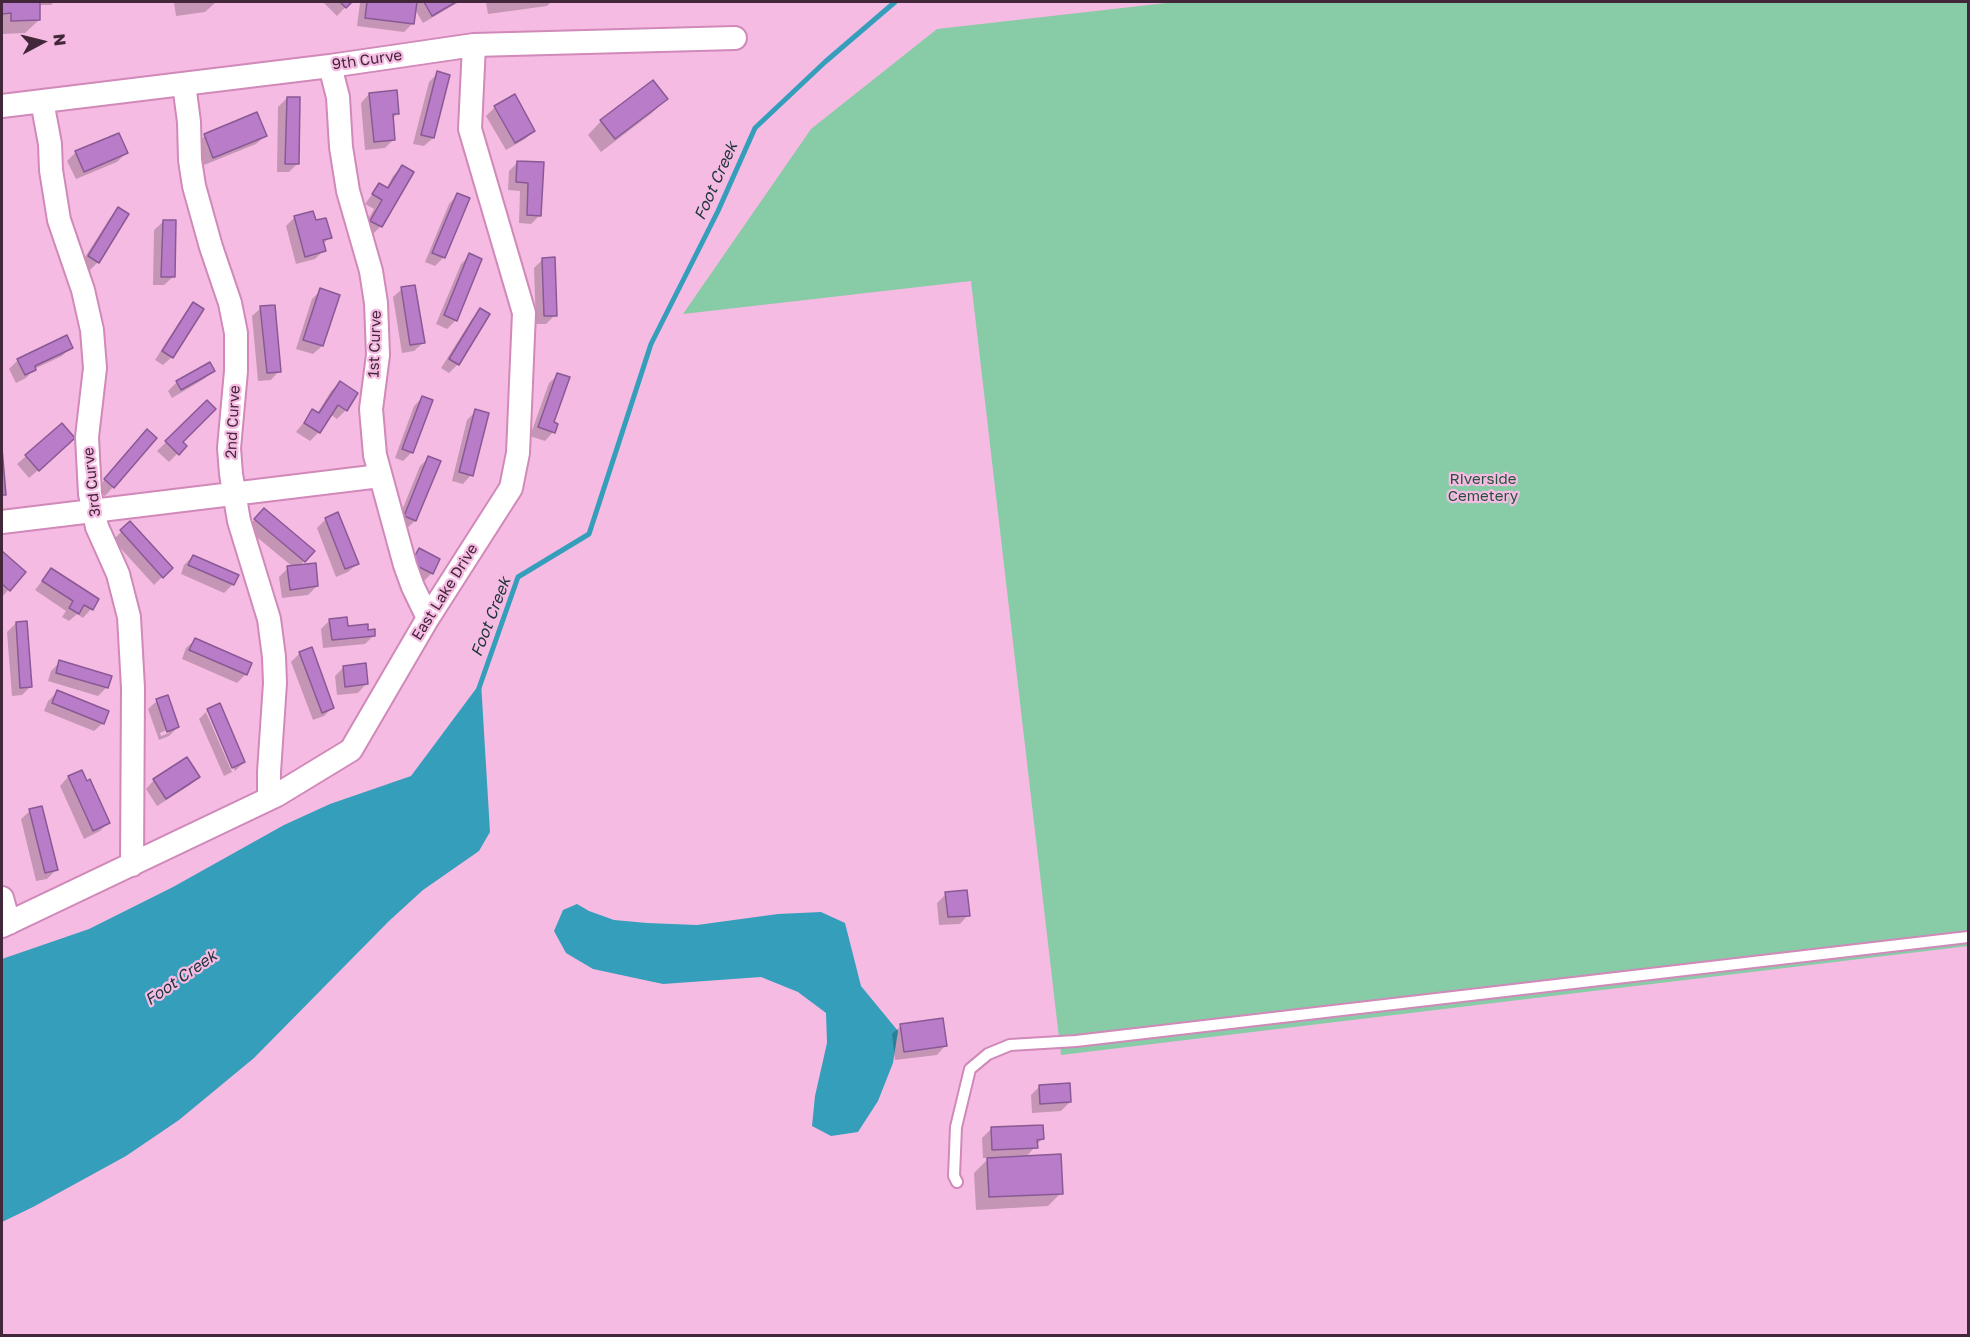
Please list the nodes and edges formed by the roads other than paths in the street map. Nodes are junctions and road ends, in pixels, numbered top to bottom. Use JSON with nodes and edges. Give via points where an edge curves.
{"nodes":[{"id":1,"x":735,"y":38,"type":"dead end"},
{"id":2,"x":474,"y":45,"type":"junction"},
{"id":3,"x":330,"y":66,"type":"junction"},
{"id":4,"x":184,"y":84,"type":"junction"},
{"id":5,"x":42,"y":101,"type":"junction"},
{"id":6,"x":2,"y":106,"type":"edge"},
{"id":7,"x":380,"y":476,"type":"junction"},
{"id":8,"x":234,"y":494,"type":"junction"},
{"id":9,"x":94,"y":511,"type":"junction"},
{"id":10,"x":2,"y":522,"type":"edge"},
{"id":11,"x":428,"y":618,"type":"junction"},
{"id":12,"x":269,"y":798,"type":"junction"},
{"id":13,"x":132,"y":865,"type":"junction"},
{"id":14,"x":2,"y":898,"type":"edge"},
{"id":15,"x":5,"y":925,"type":"edge"},
{"id":16,"x":1968,"y":937,"type":"edge"},
{"id":17,"x":957,"y":1182,"type":"dead end"}],
"edges":[{"from":1,"to":2,"type":"street","name":"9th Curve"},
{"from":2,"to":3,"type":"street","name":"9th Curve"},
{"from":2,"to":11,"type":"street","name":"East Lake Drive","via":[[470,129],[524,314],[518,453],[511,488]]},
{"from":3,"to":4,"type":"street","name":"9th Curve"},
{"from":3,"to":7,"type":"street","name":"1st Curve","via":[[338,97],[348,191],[376,303],[378,355],[371,409]]},
{"from":4,"to":5,"type":"street","name":"9th Curve"},
{"from":4,"to":8,"type":"street","name":"2nd Curve","via":[[194,186],[236,333],[229,448]]},
{"from":5,"to":6,"type":"street","name":"9th Curve"},
{"from":5,"to":9,"type":"street","name":"3rd Curve","via":[[59,220],[92,330],[94,368],[87,437]]},
{"from":7,"to":8,"type":"street"},
{"from":7,"to":11,"type":"street","name":"1st Curve","via":[[412,587]]},
{"from":8,"to":9,"type":"street"},
{"from":8,"to":12,"type":"street","name":"2nd Curve","via":[[268,619],[274,657]]},
{"from":9,"to":10,"type":"street"},
{"from":9,"to":13,"type":"street","name":"3rd Curve","via":[[129,616],[133,688]]},
{"from":11,"to":12,"type":"street","name":"East Lake Drive","via":[[351,750]]},
{"from":12,"to":13,"type":"street","name":"East Lake Drive"},
{"from":13,"to":15,"type":"street","name":"East Lake Drive"},
{"from":14,"to":15,"type":"street"},
{"from":16,"to":17,"type":"lane","via":[[1076,1041],[1010,1045],[987,1054],[970,1069],[956,1127]]}]}
